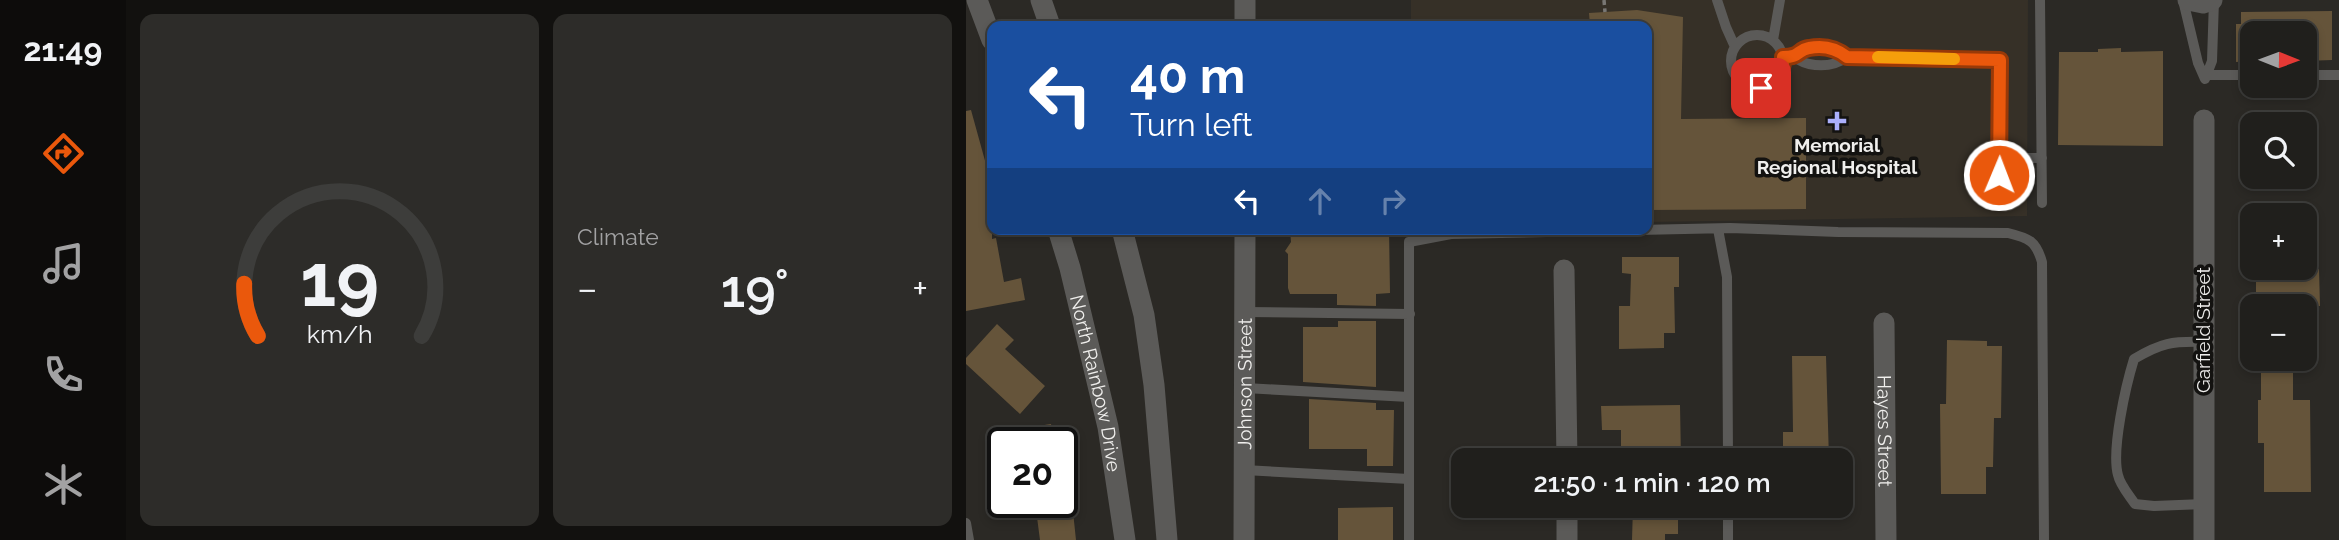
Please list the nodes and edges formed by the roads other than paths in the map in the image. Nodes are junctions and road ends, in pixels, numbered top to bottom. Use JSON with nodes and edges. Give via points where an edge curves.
{"nodes":[{"id":1,"x":977,"y":0,"type":"edge"},
{"id":2,"x":1041,"y":0,"type":"edge"},
{"id":3,"x":1245,"y":0,"type":"edge"},
{"id":4,"x":1717,"y":0,"type":"edge"},
{"id":5,"x":1780,"y":0,"type":"edge"},
{"id":6,"x":2040,"y":0,"type":"edge"},
{"id":7,"x":2185,"y":0,"type":"edge"},
{"id":8,"x":2213,"y":0,"type":"edge"},
{"id":9,"x":1049,"y":21,"type":"edge"},
{"id":10,"x":1245,"y":21,"type":"edge"},
{"id":11,"x":987,"y":27,"type":"edge"},
{"id":12,"x":1773,"y":40,"type":"junction"},
{"id":13,"x":1735,"y":47,"type":"junction"},
{"id":14,"x":1783,"y":57,"type":"junction"},
{"id":15,"x":1795,"y":57,"type":"junction"},
{"id":16,"x":1847,"y":57,"type":"junction"},
{"id":17,"x":2207,"y":75,"type":"junction"},
{"id":18,"x":2240,"y":75,"type":"edge"},
{"id":19,"x":2317,"y":75,"type":"edge"},
{"id":20,"x":2339,"y":75,"type":"edge"},
{"id":21,"x":2204,"y":120,"type":"dead end"},
{"id":22,"x":1999,"y":158,"type":"junction"},
{"id":23,"x":2042,"y":158,"type":"junction"},
{"id":24,"x":1999,"y":192,"type":"dead end"},
{"id":25,"x":2042,"y":203,"type":"dead end"},
{"id":26,"x":1718,"y":229,"type":"junction"},
{"id":27,"x":1652,"y":230,"type":"edge"},
{"id":28,"x":1060,"y":235,"type":"edge"},
{"id":29,"x":1124,"y":235,"type":"edge"},
{"id":30,"x":1245,"y":235,"type":"edge"},
{"id":31,"x":1446,"y":235,"type":"edge"},
{"id":32,"x":1564,"y":270,"type":"dead end"},
{"id":33,"x":1244,"y":312,"type":"junction"},
{"id":34,"x":1410,"y":314,"type":"junction"},
{"id":35,"x":1884,"y":323,"type":"dead end"},
{"id":36,"x":2204,"y":342,"type":"junction"},
{"id":37,"x":1245,"y":388,"type":"junction"},
{"id":38,"x":1409,"y":397,"type":"junction"},
{"id":39,"x":1567,"y":448,"type":"edge"},
{"id":40,"x":1728,"y":448,"type":"edge"},
{"id":41,"x":1244,"y":470,"type":"junction"},
{"id":42,"x":1409,"y":479,"type":"junction"},
{"id":43,"x":2204,"y":504,"type":"junction"},
{"id":44,"x":1567,"y":518,"type":"edge"},
{"id":45,"x":1728,"y":518,"type":"edge"},
{"id":46,"x":966,"y":523,"type":"edge"},
{"id":47,"x":969,"y":540,"type":"edge"},
{"id":48,"x":1125,"y":540,"type":"edge"},
{"id":49,"x":1167,"y":540,"type":"edge"},
{"id":50,"x":1244,"y":540,"type":"edge"},
{"id":51,"x":1409,"y":540,"type":"edge"},
{"id":52,"x":1567,"y":540,"type":"edge"},
{"id":53,"x":1728,"y":540,"type":"edge"},
{"id":54,"x":1886,"y":540,"type":"edge"},
{"id":55,"x":2044,"y":540,"type":"edge"},
{"id":56,"x":2204,"y":540,"type":"edge"}],
"edges":[{"from":1,"to":11,"type":"street"},
{"from":2,"to":9,"type":"street"},
{"from":3,"to":10,"type":"street"},
{"from":4,"to":13,"type":"lane"},
{"from":5,"to":12,"type":"lane"},
{"from":6,"to":23,"type":"lane"},
{"from":7,"to":8,"type":"street"},
{"from":7,"to":17,"type":"lane","via":[[2198,64],[2205,79]]},
{"from":8,"to":17,"type":"lane","via":[[2212,61]]},
{"from":12,"to":13,"type":"lane","via":[[1748,36]]},
{"from":12,"to":14,"type":"lane"},
{"from":13,"to":14,"type":"lane","via":[[1732,72],[1752,88],[1776,80]]},
{"from":14,"to":15,"type":"lane"},
{"from":15,"to":16,"type":"lane","via":[[1807,64],[1836,65]]},
{"from":15,"to":16,"type":"lane","via":[[1807,48],[1836,48]]},
{"from":16,"to":22,"type":"lane","via":[[2000,60]]},
{"from":17,"to":18,"type":"lane"},
{"from":19,"to":20,"type":"lane"},
{"from":21,"to":36,"type":"street","name":"Garfield Street"},
{"from":22,"to":23,"type":"lane"},
{"from":22,"to":24,"type":"lane"},
{"from":23,"to":25,"type":"lane"},
{"from":26,"to":27,"type":"lane"},
{"from":26,"to":40,"type":"lane","via":[[1727,277]]},
{"from":26,"to":55,"type":"lane","via":[[2008,233],[2025,237],[2037,247],[2042,262]]},
{"from":28,"to":48,"type":"street","name":"North Rainbow Drive","via":[[1108,427]]},
{"from":29,"to":49,"type":"street","via":[[1144,315]]},
{"from":30,"to":33,"type":"street","name":"Johnson Street"},
{"from":31,"to":34,"type":"lane","via":[[1409,242]]},
{"from":32,"to":39,"type":"street"},
{"from":33,"to":34,"type":"lane"},
{"from":33,"to":37,"type":"street","name":"Johnson Street"},
{"from":34,"to":38,"type":"lane"},
{"from":35,"to":54,"type":"street","name":"Hayes Street"},
{"from":36,"to":43,"type":"street","name":"Garfield Street"},
{"from":36,"to":43,"type":"lane","via":[[2156,346],[2134,359],[2117,458],[2118,475],[2134,504]]},
{"from":37,"to":38,"type":"lane"},
{"from":37,"to":41,"type":"street","name":"Johnson Street"},
{"from":38,"to":42,"type":"lane"},
{"from":41,"to":42,"type":"lane"},
{"from":41,"to":50,"type":"street","name":"Johnson Street"},
{"from":42,"to":51,"type":"lane"},
{"from":43,"to":56,"type":"street","name":"Garfield Street"},
{"from":44,"to":52,"type":"street"},
{"from":45,"to":53,"type":"lane"},
{"from":46,"to":47,"type":"lane"}]}
